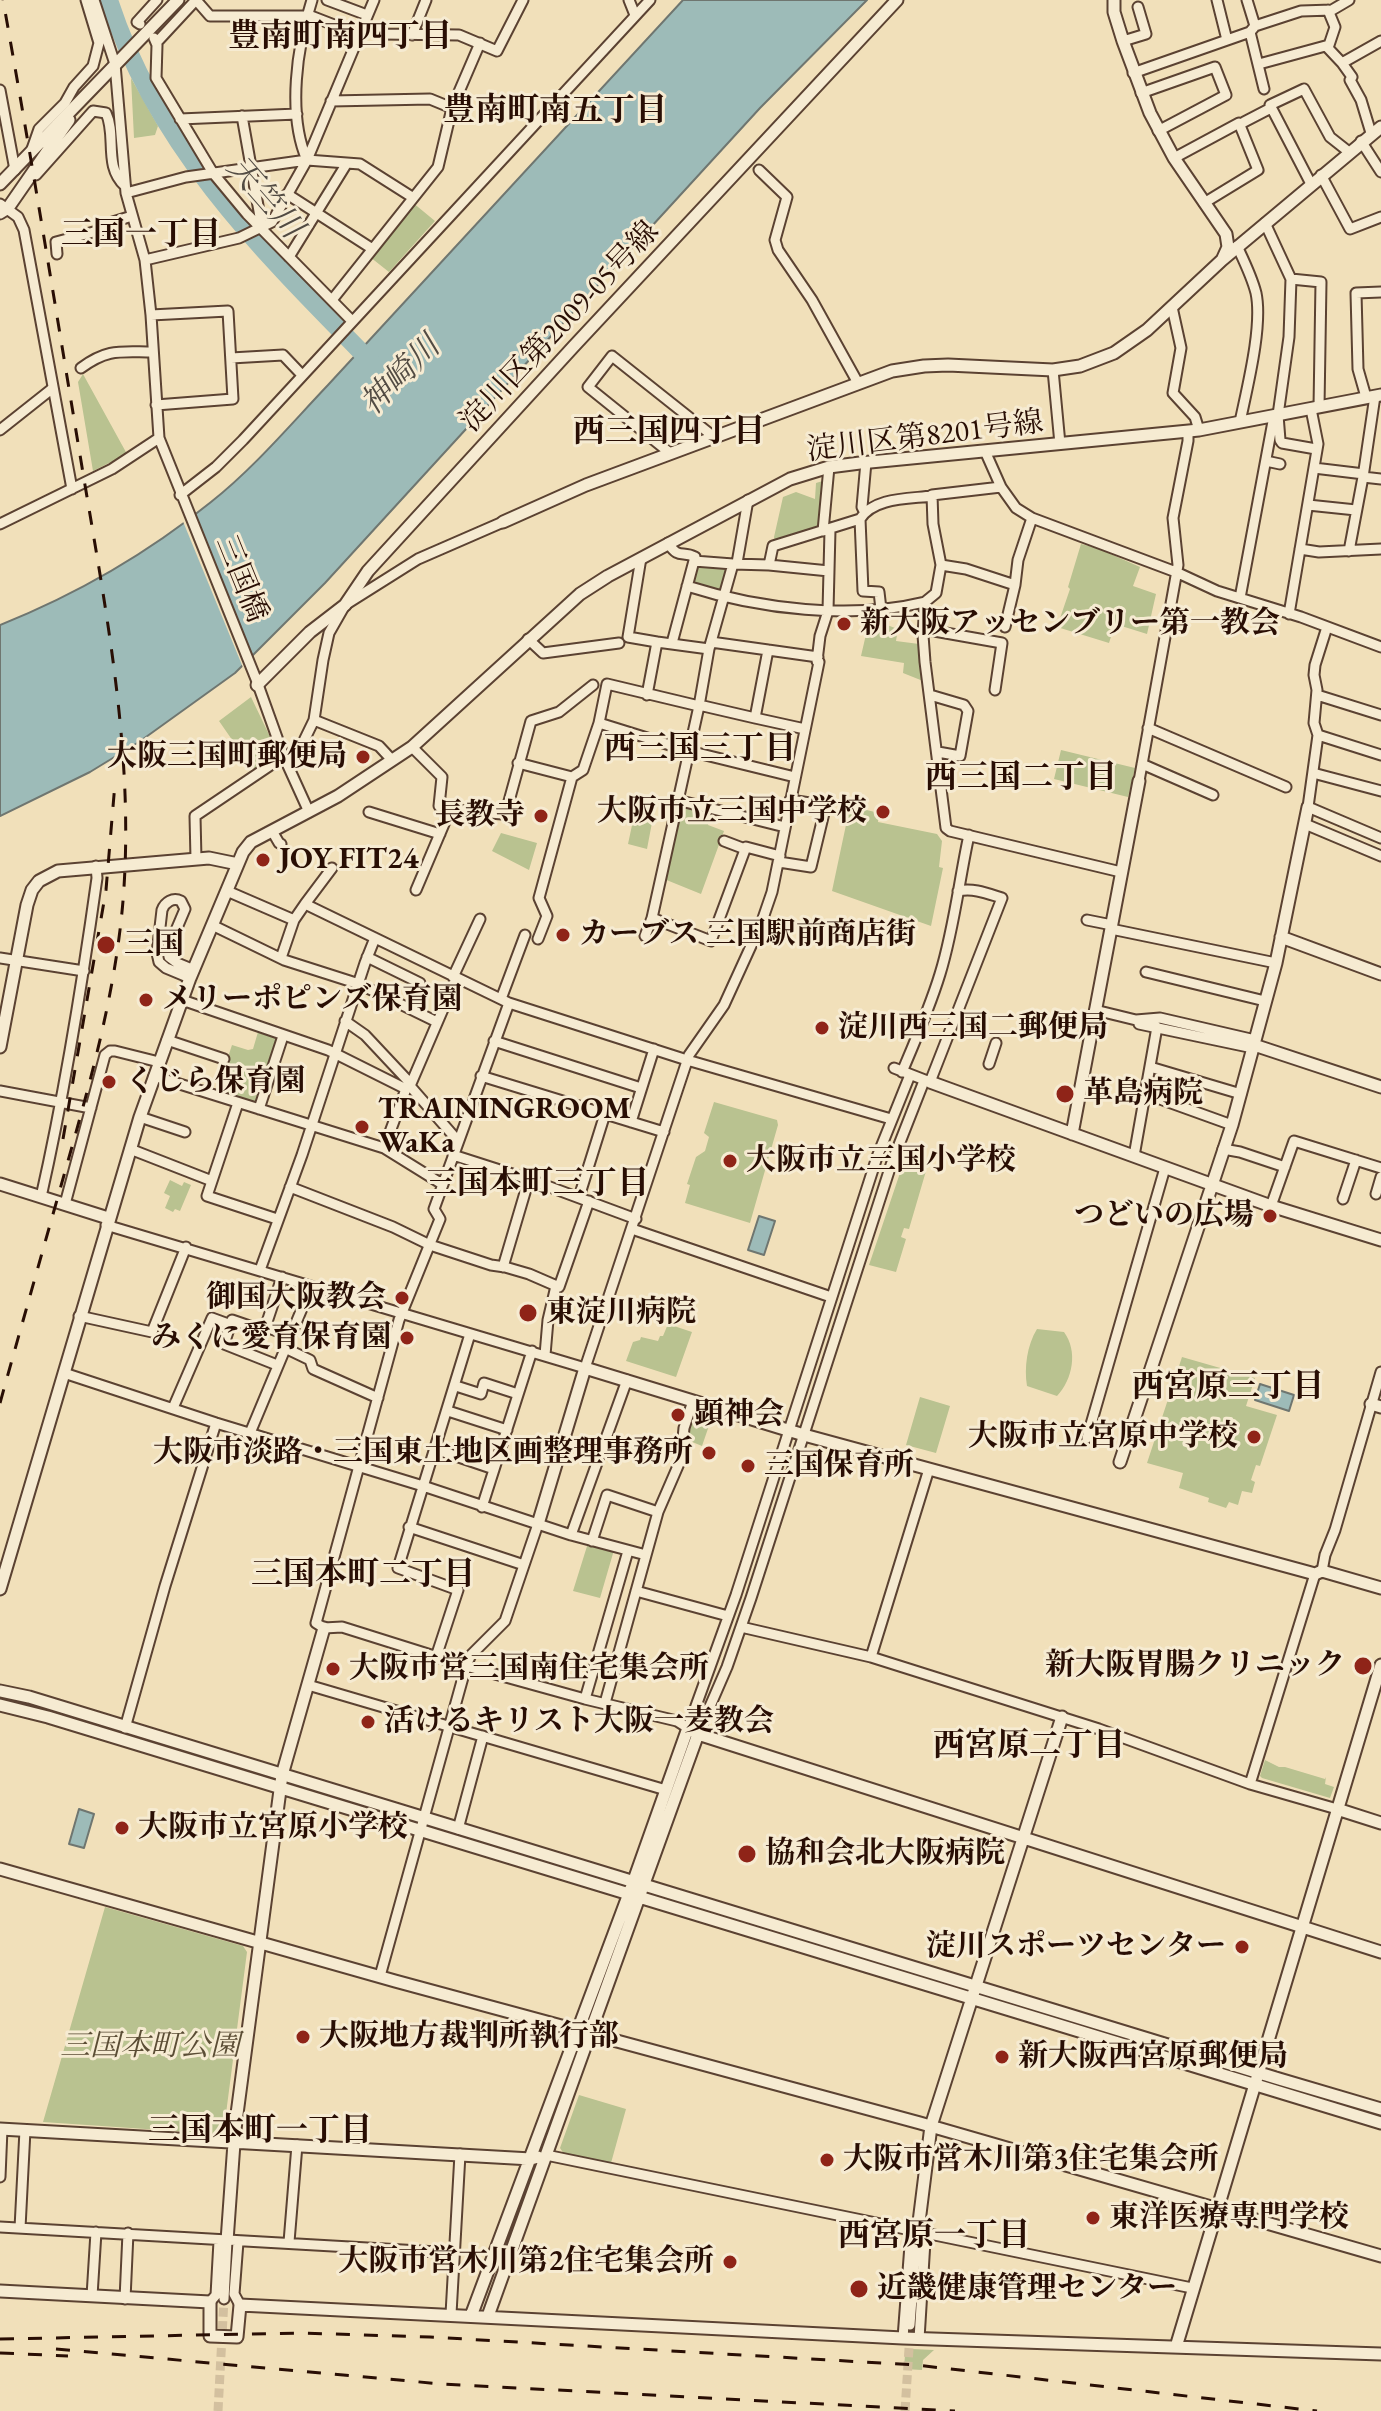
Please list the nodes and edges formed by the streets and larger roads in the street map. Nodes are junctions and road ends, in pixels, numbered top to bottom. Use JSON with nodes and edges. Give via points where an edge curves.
{"nodes":[{"id":1,"x":86,"y":0,"type":"edge"},
{"id":2,"x":94,"y":0,"type":"edge"},
{"id":3,"x":157,"y":0,"type":"edge"},
{"id":4,"x":178,"y":0,"type":"edge"},
{"id":5,"x":196,"y":0,"type":"edge"},
{"id":6,"x":312,"y":0,"type":"edge"},
{"id":7,"x":327,"y":0,"type":"edge"},
{"id":8,"x":374,"y":0,"type":"edge"},
{"id":9,"x":426,"y":0,"type":"edge"},
{"id":10,"x":523,"y":0,"type":"edge"},
{"id":11,"x":629,"y":0,"type":"edge"},
{"id":12,"x":650,"y":0,"type":"edge"},
{"id":13,"x":897,"y":0,"type":"edge"},
{"id":14,"x":1114,"y":0,"type":"edge"},
{"id":15,"x":1217,"y":0,"type":"edge"},
{"id":16,"x":1247,"y":0,"type":"edge"},
{"id":17,"x":1349,"y":0,"type":"edge"},
{"id":18,"x":1300,"y":5,"type":"edge"},
{"id":19,"x":1332,"y":6,"type":"edge"},
{"id":20,"x":1138,"y":7,"type":"dead end"},
{"id":21,"x":367,"y":15,"type":"junction"},
{"id":22,"x":635,"y":15,"type":"junction"},
{"id":23,"x":306,"y":16,"type":"junction"},
{"id":24,"x":1252,"y":29,"type":"junction"},
{"id":25,"x":362,"y":31,"type":"junction"},
{"id":26,"x":146,"y":33,"type":"junction"},
{"id":27,"x":412,"y":35,"type":"junction"},
{"id":28,"x":1227,"y":40,"type":"junction"},
{"id":29,"x":1123,"y":41,"type":"junction"},
{"id":30,"x":1381,"y":41,"type":"edge"},
{"id":31,"x":480,"y":43,"type":"junction"},
{"id":32,"x":1326,"y":46,"type":"junction"},
{"id":33,"x":118,"y":62,"type":"junction"},
{"id":34,"x":1342,"y":63,"type":"junction"},
{"id":35,"x":1259,"y":64,"type":"junction"},
{"id":36,"x":1133,"y":73,"type":"junction"},
{"id":37,"x":1264,"y":89,"type":"dead end"},
{"id":38,"x":0,"y":90,"type":"edge"},
{"id":39,"x":1141,"y":93,"type":"junction"},
{"id":40,"x":89,"y":94,"type":"junction"},
{"id":41,"x":331,"y":101,"type":"junction"},
{"id":42,"x":452,"y":108,"type":"junction"},
{"id":43,"x":1271,"y":108,"type":"junction"},
{"id":44,"x":297,"y":114,"type":"junction"},
{"id":45,"x":242,"y":116,"type":"junction"},
{"id":46,"x":180,"y":119,"type":"junction"},
{"id":47,"x":1244,"y":122,"type":"dead end"},
{"id":48,"x":1376,"y":130,"type":"edge"},
{"id":49,"x":1158,"y":131,"type":"junction"},
{"id":50,"x":1361,"y":141,"type":"junction"},
{"id":51,"x":32,"y":149,"type":"junction"},
{"id":52,"x":1349,"y":152,"type":"junction"},
{"id":53,"x":1174,"y":158,"type":"junction"},
{"id":54,"x":307,"y":160,"type":"junction"},
{"id":55,"x":347,"y":163,"type":"junction"},
{"id":56,"x":251,"y":168,"type":"junction"},
{"id":57,"x":15,"y":170,"type":"junction"},
{"id":58,"x":759,"y":170,"type":"dead end"},
{"id":59,"x":1381,"y":172,"type":"edge"},
{"id":60,"x":212,"y":173,"type":"junction"},
{"id":61,"x":1321,"y":175,"type":"junction"},
{"id":62,"x":0,"y":184,"type":"edge"},
{"id":63,"x":1311,"y":184,"type":"junction"},
{"id":64,"x":126,"y":189,"type":"junction"},
{"id":65,"x":287,"y":194,"type":"junction"},
{"id":66,"x":412,"y":197,"type":"junction"},
{"id":67,"x":1204,"y":203,"type":"junction"},
{"id":68,"x":6,"y":206,"type":"edge"},
{"id":69,"x":317,"y":213,"type":"junction"},
{"id":70,"x":132,"y":216,"type":"junction"},
{"id":71,"x":1381,"y":217,"type":"edge"},
{"id":72,"x":1265,"y":223,"type":"junction"},
{"id":73,"x":260,"y":229,"type":"junction"},
{"id":74,"x":1237,"y":246,"type":"junction"},
{"id":75,"x":371,"y":248,"type":"junction"},
{"id":76,"x":57,"y":254,"type":"dead end"},
{"id":77,"x":289,"y":257,"type":"junction"},
{"id":78,"x":145,"y":260,"type":"junction"},
{"id":79,"x":1222,"y":260,"type":"junction"},
{"id":80,"x":1291,"y":279,"type":"junction"},
{"id":81,"x":1381,"y":292,"type":"edge"},
{"id":82,"x":332,"y":300,"type":"junction"},
{"id":83,"x":1172,"y":307,"type":"junction"},
{"id":84,"x":151,"y":315,"type":"junction"},
{"id":85,"x":351,"y":322,"type":"junction"},
{"id":86,"x":153,"y":352,"type":"junction"},
{"id":87,"x":231,"y":358,"type":"junction"},
{"id":88,"x":81,"y":368,"type":"dead end"},
{"id":89,"x":1053,"y":370,"type":"junction"},
{"id":90,"x":302,"y":375,"type":"junction"},
{"id":91,"x":858,"y":383,"type":"junction"},
{"id":92,"x":53,"y":388,"type":"junction"},
{"id":93,"x":1374,"y":396,"type":"edge"},
{"id":94,"x":156,"y":405,"type":"junction"},
{"id":95,"x":1315,"y":408,"type":"junction"},
{"id":96,"x":1276,"y":416,"type":"junction"},
{"id":97,"x":1240,"y":422,"type":"junction"},
{"id":98,"x":0,"y":430,"type":"edge"},
{"id":99,"x":1193,"y":431,"type":"junction"},
{"id":100,"x":714,"y":437,"type":"junction"},
{"id":101,"x":159,"y":438,"type":"junction"},
{"id":102,"x":1060,"y":444,"type":"junction"},
{"id":103,"x":1316,"y":449,"type":"junction"},
{"id":104,"x":985,"y":451,"type":"junction"},
{"id":105,"x":670,"y":453,"type":"junction"},
{"id":106,"x":1266,"y":461,"type":"junction"},
{"id":107,"x":866,"y":462,"type":"junction"},
{"id":108,"x":1280,"y":464,"type":"dead end"},
{"id":109,"x":829,"y":467,"type":"junction"},
{"id":110,"x":1314,"y":468,"type":"junction"},
{"id":111,"x":1363,"y":476,"type":"junction"},
{"id":112,"x":1381,"y":479,"type":"edge"},
{"id":113,"x":1001,"y":487,"type":"junction"},
{"id":114,"x":72,"y":489,"type":"junction"},
{"id":115,"x":932,"y":496,"type":"junction"},
{"id":116,"x":181,"y":497,"type":"junction"},
{"id":117,"x":748,"y":500,"type":"junction"},
{"id":118,"x":1308,"y":505,"type":"junction"},
{"id":119,"x":1356,"y":510,"type":"junction"},
{"id":120,"x":862,"y":516,"type":"junction"},
{"id":121,"x":1032,"y":518,"type":"junction"},
{"id":122,"x":503,"y":522,"type":"joint"},
{"id":123,"x":0,"y":524,"type":"edge"},
{"id":124,"x":827,"y":530,"type":"junction"},
{"id":125,"x":668,"y":543,"type":"junction"},
{"id":126,"x":1300,"y":549,"type":"junction"},
{"id":127,"x":1381,"y":549,"type":"edge"},
{"id":128,"x":1349,"y":551,"type":"junction"},
{"id":129,"x":641,"y":558,"type":"junction"},
{"id":130,"x":694,"y":561,"type":"junction"},
{"id":131,"x":735,"y":563,"type":"junction"},
{"id":132,"x":769,"y":565,"type":"junction"},
{"id":133,"x":941,"y":565,"type":"junction"},
{"id":134,"x":829,"y":571,"type":"junction"},
{"id":135,"x":1176,"y":572,"type":"junction"},
{"id":136,"x":1015,"y":585,"type":"junction"},
{"id":137,"x":687,"y":586,"type":"junction"},
{"id":138,"x":725,"y":598,"type":"junction"},
{"id":139,"x":1240,"y":598,"type":"junction"},
{"id":140,"x":925,"y":602,"type":"junction"},
{"id":141,"x":345,"y":605,"type":"junction"},
{"id":142,"x":881,"y":609,"type":"junction"},
{"id":143,"x":828,"y":611,"type":"junction"},
{"id":144,"x":1289,"y":614,"type":"junction"},
{"id":145,"x":1005,"y":627,"type":"dead end"},
{"id":146,"x":1327,"y":627,"type":"junction"},
{"id":147,"x":923,"y":629,"type":"junction"},
{"id":148,"x":528,"y":639,"type":"junction"},
{"id":149,"x":657,"y":642,"type":"junction"},
{"id":150,"x":619,"y":643,"type":"dead end"},
{"id":151,"x":672,"y":643,"type":"junction"},
{"id":152,"x":710,"y":646,"type":"junction"},
{"id":153,"x":1381,"y":647,"type":"edge"},
{"id":154,"x":768,"y":650,"type":"junction"},
{"id":155,"x":818,"y":657,"type":"junction"},
{"id":156,"x":256,"y":682,"type":"junction"},
{"id":157,"x":593,"y":685,"type":"dead end"},
{"id":158,"x":995,"y":690,"type":"dead end"},
{"id":159,"x":647,"y":695,"type":"junction"},
{"id":160,"x":930,"y":695,"type":"junction"},
{"id":161,"x":1317,"y":695,"type":"junction"},
{"id":162,"x":699,"y":705,"type":"junction"},
{"id":163,"x":1381,"y":715,"type":"edge"},
{"id":164,"x":755,"y":718,"type":"junction"},
{"id":165,"x":314,"y":720,"type":"junction"},
{"id":166,"x":599,"y":723,"type":"junction"},
{"id":167,"x":1148,"y":728,"type":"junction"},
{"id":168,"x":805,"y":729,"type":"junction"},
{"id":169,"x":1318,"y":735,"type":"junction"},
{"id":170,"x":412,"y":747,"type":"junction"},
{"id":171,"x":689,"y":751,"type":"junction"},
{"id":172,"x":938,"y":752,"type":"junction"},
{"id":173,"x":1381,"y":755,"type":"edge"},
{"id":174,"x":284,"y":757,"type":"junction"},
{"id":175,"x":392,"y":760,"type":"junction"},
{"id":176,"x":518,"y":763,"type":"junction"},
{"id":177,"x":1142,"y":764,"type":"junction"},
{"id":178,"x":1313,"y":773,"type":"junction"},
{"id":179,"x":572,"y":777,"type":"junction"},
{"id":180,"x":795,"y":777,"type":"junction"},
{"id":181,"x":1139,"y":781,"type":"joint"},
{"id":182,"x":1286,"y":787,"type":"dead end"},
{"id":183,"x":1381,"y":791,"type":"edge"},
{"id":184,"x":1213,"y":795,"type":"dead end"},
{"id":185,"x":677,"y":800,"type":"junction"},
{"id":186,"x":790,"y":800,"type":"junction"},
{"id":187,"x":1308,"y":807,"type":"junction"},
{"id":188,"x":450,"y":810,"type":"junction"},
{"id":189,"x":309,"y":812,"type":"junction"},
{"id":190,"x":369,"y":812,"type":"dead end"},
{"id":191,"x":1305,"y":824,"type":"junction"},
{"id":192,"x":785,"y":827,"type":"junction"},
{"id":193,"x":272,"y":831,"type":"junction"},
{"id":194,"x":440,"y":834,"type":"junction"},
{"id":195,"x":969,"y":835,"type":"junction"},
{"id":196,"x":1381,"y":838,"type":"edge"},
{"id":197,"x":724,"y":841,"type":"dead end"},
{"id":198,"x":281,"y":844,"type":"dead end"},
{"id":199,"x":745,"y":849,"type":"junction"},
{"id":200,"x":1381,"y":856,"type":"edge"},
{"id":201,"x":196,"y":859,"type":"junction"},
{"id":202,"x":779,"y":859,"type":"junction"},
{"id":203,"x":238,"y":864,"type":"junction"},
{"id":204,"x":96,"y":866,"type":"junction"},
{"id":205,"x":332,"y":868,"type":"dead end"},
{"id":206,"x":1121,"y":872,"type":"junction"},
{"id":207,"x":416,"y":890,"type":"dead end"},
{"id":208,"x":227,"y":891,"type":"junction"},
{"id":209,"x":958,"y":891,"type":"junction"},
{"id":210,"x":305,"y":904,"type":"junction"},
{"id":211,"x":652,"y":918,"type":"junction"},
{"id":212,"x":480,"y":919,"type":"dead end"},
{"id":213,"x":294,"y":920,"type":"junction"},
{"id":214,"x":1087,"y":920,"type":"dead end"},
{"id":215,"x":212,"y":925,"type":"junction"},
{"id":216,"x":1112,"y":927,"type":"junction"},
{"id":217,"x":525,"y":935,"type":"dead end"},
{"id":218,"x":645,"y":936,"type":"dead end"},
{"id":219,"x":1281,"y":937,"type":"junction"},
{"id":220,"x":375,"y":938,"type":"junction"},
{"id":221,"x":538,"y":939,"type":"dead end"},
{"id":222,"x":367,"y":957,"type":"junction"},
{"id":223,"x":0,"y":958,"type":"edge"},
{"id":224,"x":281,"y":958,"type":"junction"},
{"id":225,"x":16,"y":961,"type":"junction"},
{"id":226,"x":1276,"y":963,"type":"junction"},
{"id":227,"x":84,"y":971,"type":"junction"},
{"id":228,"x":1146,"y":972,"type":"dead end"},
{"id":229,"x":192,"y":974,"type":"junction"},
{"id":230,"x":1381,"y":974,"type":"edge"},
{"id":231,"x":454,"y":978,"type":"junction"},
{"id":232,"x":420,"y":983,"type":"dead end"},
{"id":233,"x":359,"y":984,"type":"junction"},
{"id":234,"x":182,"y":1000,"type":"junction"},
{"id":235,"x":505,"y":1001,"type":"junction"},
{"id":236,"x":1265,"y":1001,"type":"junction"},
{"id":237,"x":1095,"y":1012,"type":"junction"},
{"id":238,"x":345,"y":1021,"type":"junction"},
{"id":239,"x":437,"y":1022,"type":"junction"},
{"id":240,"x":1157,"y":1027,"type":"junction"},
{"id":241,"x":283,"y":1036,"type":"junction"},
{"id":242,"x":167,"y":1040,"type":"junction"},
{"id":243,"x":494,"y":1041,"type":"junction"},
{"id":244,"x":996,"y":1043,"type":"dead end"},
{"id":245,"x":1254,"y":1044,"type":"junction"},
{"id":246,"x":0,"y":1047,"type":"edge"},
{"id":247,"x":654,"y":1049,"type":"junction"},
{"id":248,"x":334,"y":1053,"type":"junction"},
{"id":249,"x":224,"y":1059,"type":"dead end"},
{"id":250,"x":687,"y":1060,"type":"junction"},
{"id":251,"x":159,"y":1062,"type":"junction"},
{"id":252,"x":989,"y":1064,"type":"dead end"},
{"id":253,"x":1150,"y":1067,"type":"junction"},
{"id":254,"x":902,"y":1072,"type":"junction"},
{"id":255,"x":154,"y":1076,"type":"junction"},
{"id":256,"x":481,"y":1076,"type":"junction"},
{"id":257,"x":927,"y":1082,"type":"junction"},
{"id":258,"x":409,"y":1086,"type":"junction"},
{"id":259,"x":1381,"y":1087,"type":"edge"},
{"id":260,"x":641,"y":1088,"type":"junction"},
{"id":261,"x":0,"y":1091,"type":"edge"},
{"id":262,"x":1146,"y":1094,"type":"junction"},
{"id":263,"x":1241,"y":1094,"type":"junction"},
{"id":264,"x":60,"y":1102,"type":"junction"},
{"id":265,"x":238,"y":1103,"type":"junction"},
{"id":266,"x":91,"y":1108,"type":"junction"},
{"id":267,"x":259,"y":1109,"type":"junction"},
{"id":268,"x":605,"y":1114,"type":"junction"},
{"id":269,"x":140,"y":1117,"type":"junction"},
{"id":270,"x":891,"y":1120,"type":"junction"},
{"id":271,"x":631,"y":1122,"type":"junction"},
{"id":272,"x":311,"y":1125,"type":"junction"},
{"id":273,"x":1232,"y":1125,"type":"junction"},
{"id":274,"x":906,"y":1126,"type":"junction"},
{"id":275,"x":185,"y":1132,"type":"dead end"},
{"id":276,"x":664,"y":1132,"type":"junction"},
{"id":277,"x":1072,"y":1134,"type":"junction"},
{"id":278,"x":458,"y":1141,"type":"junction"},
{"id":279,"x":384,"y":1148,"type":"junction"},
{"id":280,"x":130,"y":1149,"type":"junction"},
{"id":281,"x":1223,"y":1149,"type":"junction"},
{"id":282,"x":453,"y":1155,"type":"junction"},
{"id":283,"x":1134,"y":1156,"type":"junction"},
{"id":284,"x":1356,"y":1160,"type":"junction"},
{"id":285,"x":1285,"y":1167,"type":"junction"},
{"id":286,"x":1165,"y":1168,"type":"junction"},
{"id":287,"x":1381,"y":1168,"type":"edge"},
{"id":288,"x":1381,"y":1177,"type":"edge"},
{"id":289,"x":529,"y":1179,"type":"junction"},
{"id":290,"x":212,"y":1181,"type":"junction"},
{"id":291,"x":0,"y":1184,"type":"edge"},
{"id":292,"x":442,"y":1184,"type":"junction"},
{"id":293,"x":1211,"y":1184,"type":"junction"},
{"id":294,"x":290,"y":1187,"type":"junction"},
{"id":295,"x":1376,"y":1194,"type":"dead end"},
{"id":296,"x":865,"y":1196,"type":"junction"},
{"id":297,"x":41,"y":1197,"type":"junction"},
{"id":298,"x":584,"y":1199,"type":"junction"},
{"id":299,"x":1343,"y":1199,"type":"dead end"},
{"id":300,"x":880,"y":1201,"type":"junction"},
{"id":301,"x":65,"y":1204,"type":"junction"},
{"id":302,"x":1271,"y":1206,"type":"junction"},
{"id":303,"x":277,"y":1219,"type":"junction"},
{"id":304,"x":107,"y":1222,"type":"junction"},
{"id":305,"x":634,"y":1224,"type":"junction"},
{"id":306,"x":1381,"y":1240,"type":"edge"},
{"id":307,"x":430,"y":1245,"type":"junction"},
{"id":308,"x":186,"y":1247,"type":"junction"},
{"id":309,"x":503,"y":1267,"type":"junction"},
{"id":310,"x":260,"y":1270,"type":"junction"},
{"id":311,"x":282,"y":1277,"type":"junction"},
{"id":312,"x":556,"y":1286,"type":"junction"},
{"id":313,"x":311,"y":1287,"type":"junction"},
{"id":314,"x":831,"y":1298,"type":"junction"},
{"id":315,"x":846,"y":1304,"type":"junction"},
{"id":316,"x":403,"y":1312,"type":"junction"},
{"id":317,"x":79,"y":1316,"type":"junction"},
{"id":318,"x":231,"y":1325,"type":"junction"},
{"id":319,"x":266,"y":1327,"type":"junction"},
{"id":320,"x":470,"y":1334,"type":"junction"},
{"id":321,"x":290,"y":1336,"type":"junction"},
{"id":322,"x":285,"y":1348,"type":"junction"},
{"id":323,"x":532,"y":1351,"type":"junction"},
{"id":324,"x":545,"y":1355,"type":"junction"},
{"id":325,"x":277,"y":1365,"type":"junction"},
{"id":326,"x":585,"y":1368,"type":"junction"},
{"id":327,"x":1381,"y":1372,"type":"edge"},
{"id":328,"x":64,"y":1373,"type":"junction"},
{"id":329,"x":627,"y":1380,"type":"junction"},
{"id":330,"x":456,"y":1386,"type":"junction"},
{"id":331,"x":518,"y":1394,"type":"junction"},
{"id":332,"x":378,"y":1398,"type":"junction"},
{"id":333,"x":693,"y":1401,"type":"junction"},
{"id":334,"x":1376,"y":1406,"type":"edge"},
{"id":335,"x":173,"y":1408,"type":"junction"},
{"id":336,"x":448,"y":1411,"type":"junction"},
{"id":337,"x":216,"y":1423,"type":"junction"},
{"id":338,"x":507,"y":1430,"type":"junction"},
{"id":339,"x":788,"y":1431,"type":"junction"},
{"id":340,"x":250,"y":1433,"type":"junction"},
{"id":341,"x":804,"y":1435,"type":"junction"},
{"id":342,"x":1087,"y":1438,"type":"dead end"},
{"id":343,"x":435,"y":1449,"type":"junction"},
{"id":344,"x":1120,"y":1462,"type":"dead end"},
{"id":345,"x":357,"y":1467,"type":"junction"},
{"id":346,"x":494,"y":1469,"type":"junction"},
{"id":347,"x":929,"y":1469,"type":"junction"},
{"id":348,"x":423,"y":1486,"type":"junction"},
{"id":349,"x":482,"y":1507,"type":"junction"},
{"id":350,"x":658,"y":1512,"type":"junction"},
{"id":351,"x":538,"y":1524,"type":"junction"},
{"id":352,"x":409,"y":1527,"type":"junction"},
{"id":353,"x":571,"y":1535,"type":"junction"},
{"id":354,"x":592,"y":1541,"type":"junction"},
{"id":355,"x":628,"y":1551,"type":"junction"},
{"id":356,"x":646,"y":1555,"type":"junction"},
{"id":357,"x":4,"y":1565,"type":"edge"},
{"id":358,"x":524,"y":1565,"type":"junction"},
{"id":359,"x":1319,"y":1572,"type":"junction"},
{"id":360,"x":1381,"y":1588,"type":"edge"},
{"id":361,"x":0,"y":1589,"type":"edge"},
{"id":362,"x":636,"y":1591,"type":"junction"},
{"id":363,"x":728,"y":1616,"type":"junction"},
{"id":364,"x":741,"y":1627,"type":"junction"},
{"id":365,"x":324,"y":1628,"type":"junction"},
{"id":366,"x":436,"y":1657,"type":"junction"},
{"id":367,"x":871,"y":1657,"type":"junction"},
{"id":368,"x":1381,"y":1665,"type":"edge"},
{"id":369,"x":466,"y":1666,"type":"junction"},
{"id":370,"x":308,"y":1685,"type":"junction"},
{"id":371,"x":0,"y":1691,"type":"edge"},
{"id":372,"x":585,"y":1699,"type":"junction"},
{"id":373,"x":605,"y":1703,"type":"junction"},
{"id":374,"x":0,"y":1705,"type":"edge"},
{"id":375,"x":1062,"y":1717,"type":"junction"},
{"id":376,"x":450,"y":1726,"type":"junction"},
{"id":377,"x":125,"y":1728,"type":"junction"},
{"id":378,"x":693,"y":1731,"type":"junction"},
{"id":379,"x":483,"y":1736,"type":"junction"},
{"id":380,"x":282,"y":1781,"type":"junction"},
{"id":381,"x":1250,"y":1784,"type":"junction"},
{"id":382,"x":666,"y":1790,"type":"junction"},
{"id":383,"x":1337,"y":1809,"type":"junction"},
{"id":384,"x":1381,"y":1823,"type":"edge"},
{"id":385,"x":423,"y":1824,"type":"junction"},
{"id":386,"x":458,"y":1829,"type":"junction"},
{"id":387,"x":1023,"y":1838,"type":"junction"},
{"id":388,"x":0,"y":1869,"type":"edge"},
{"id":389,"x":637,"y":1890,"type":"junction"},
{"id":390,"x":1302,"y":1926,"type":"junction"},
{"id":391,"x":260,"y":1942,"type":"junction"},
{"id":392,"x":1381,"y":1952,"type":"edge"},
{"id":393,"x":380,"y":1976,"type":"junction"},
{"id":394,"x":973,"y":1992,"type":"junction"},
{"id":395,"x":584,"y":2031,"type":"junction"},
{"id":396,"x":1256,"y":2078,"type":"junction"},
{"id":397,"x":1381,"y":2109,"type":"edge"},
{"id":398,"x":1381,"y":2123,"type":"edge"},
{"id":399,"x":931,"y":2126,"type":"junction"},
{"id":400,"x":1,"y":2129,"type":"edge"},
{"id":401,"x":25,"y":2130,"type":"junction"},
{"id":402,"x":234,"y":2143,"type":"junction"},
{"id":403,"x":297,"y":2145,"type":"junction"},
{"id":404,"x":460,"y":2154,"type":"junction"},
{"id":405,"x":546,"y":2155,"type":"junction"},
{"id":406,"x":531,"y":2159,"type":"junction"},
{"id":407,"x":0,"y":2177,"type":"edge"},
{"id":408,"x":1217,"y":2209,"type":"junction"},
{"id":409,"x":0,"y":2227,"type":"edge"},
{"id":410,"x":20,"y":2228,"type":"junction"},
{"id":411,"x":918,"y":2230,"type":"junction"},
{"id":412,"x":96,"y":2232,"type":"junction"},
{"id":413,"x":128,"y":2233,"type":"junction"},
{"id":414,"x":228,"y":2241,"type":"junction"},
{"id":415,"x":289,"y":2242,"type":"junction"},
{"id":416,"x":455,"y":2253,"type":"junction"},
{"id":417,"x":1381,"y":2256,"type":"edge"},
{"id":418,"x":1192,"y":2288,"type":"junction"},
{"id":419,"x":0,"y":2291,"type":"edge"},
{"id":420,"x":92,"y":2296,"type":"junction"},
{"id":421,"x":125,"y":2299,"type":"junction"},
{"id":422,"x":224,"y":2299,"type":"tunnel mouth"},
{"id":423,"x":210,"y":2302,"type":"junction"},
{"id":424,"x":240,"y":2305,"type":"junction"},
{"id":425,"x":451,"y":2314,"type":"junction"},
{"id":426,"x":471,"y":2316,"type":"junction"},
{"id":427,"x":488,"y":2316,"type":"junction"},
{"id":428,"x":910,"y":2325,"type":"tunnel mouth"},
{"id":429,"x":903,"y":2338,"type":"junction"},
{"id":430,"x":919,"y":2339,"type":"junction"},
{"id":431,"x":1176,"y":2347,"type":"junction"},
{"id":432,"x":1381,"y":2354,"type":"edge"}],
"edges":[{"from":1,"to":51,"type":"street","via":[[99,43],[93,66],[39,129]]},
{"from":2,"to":33,"type":"street"},
{"from":3,"to":26,"type":"street"},
{"from":4,"to":26,"type":"street"},
{"from":5,"to":23,"type":"street","via":[[210,16]]},
{"from":5,"to":26,"type":"street"},
{"from":6,"to":23,"type":"street"},
{"from":7,"to":21,"type":"street"},
{"from":8,"to":21,"type":"street"},
{"from":9,"to":27,"type":"street"},
{"from":10,"to":31,"type":"street","via":[[497,51]]},
{"from":11,"to":22,"type":"street"},
{"from":12,"to":22,"type":"street"},
{"from":13,"to":141,"type":"street","name":"淀川区第2009-05号線","via":[[368,571]]},
{"from":14,"to":29,"type":"street"},
{"from":15,"to":28,"type":"street"},
{"from":16,"to":24,"type":"street"},
{"from":17,"to":19,"type":"street"},
{"from":18,"to":19,"type":"street"},
{"from":18,"to":24,"type":"street"},
{"from":19,"to":32,"type":"street","via":[[1334,36]]},
{"from":20,"to":29,"type":"street","via":[[1146,34]]},
{"from":21,"to":25,"type":"street"},
{"from":22,"to":85,"type":"street"},
{"from":23,"to":25,"type":"street"},
{"from":23,"to":44,"type":"street"},
{"from":24,"to":28,"type":"street"},
{"from":24,"to":35,"type":"street"},
{"from":25,"to":27,"type":"street"},
{"from":25,"to":41,"type":"street"},
{"from":26,"to":33,"type":"street"},
{"from":26,"to":46,"type":"street","via":[[156,78]]},
{"from":27,"to":31,"type":"street","via":[[459,35]]},
{"from":28,"to":36,"type":"street"},
{"from":29,"to":36,"type":"street"},
{"from":30,"to":34,"type":"street"},
{"from":31,"to":42,"type":"street"},
{"from":32,"to":34,"type":"street"},
{"from":32,"to":35,"type":"street"},
{"from":33,"to":40,"type":"street"},
{"from":33,"to":64,"type":"street"},
{"from":34,"to":48,"type":"street"},
{"from":35,"to":37,"type":"street"},
{"from":36,"to":39,"type":"street"},
{"from":38,"to":57,"type":"street"},
{"from":39,"to":49,"type":"street"},
{"from":39,"to":49,"type":"street","via":[[1215,67],[1226,95]]},
{"from":40,"to":51,"type":"street"},
{"from":40,"to":68,"type":"street"},
{"from":41,"to":42,"type":"street","via":[[430,99]]},
{"from":41,"to":54,"type":"street"},
{"from":42,"to":66,"type":"street","via":[[438,167]]},
{"from":43,"to":47,"type":"street"},
{"from":43,"to":52,"type":"street","via":[[1304,89],[1330,137]]},
{"from":43,"to":63,"type":"street"},
{"from":44,"to":45,"type":"street"},
{"from":44,"to":54,"type":"street"},
{"from":45,"to":46,"type":"street"},
{"from":45,"to":56,"type":"street"},
{"from":46,"to":60,"type":"street"},
{"from":48,"to":50,"type":"street"},
{"from":49,"to":53,"type":"street"},
{"from":50,"to":52,"type":"street"},
{"from":50,"to":59,"type":"street"},
{"from":51,"to":57,"type":"street"},
{"from":52,"to":61,"type":"street"},
{"from":53,"to":67,"type":"street"},
{"from":53,"to":67,"type":"street","via":[[1239,123],[1258,170]]},
{"from":54,"to":55,"type":"street"},
{"from":54,"to":56,"type":"street"},
{"from":54,"to":65,"type":"street"},
{"from":55,"to":66,"type":"street","via":[[360,164]]},
{"from":55,"to":69,"type":"street"},
{"from":56,"to":60,"type":"street"},
{"from":56,"to":73,"type":"street"},
{"from":57,"to":62,"type":"street"},
{"from":58,"to":91,"type":"street","via":[[787,197],[775,240],[778,250]]},
{"from":60,"to":64,"type":"street"},
{"from":60,"to":73,"type":"street"},
{"from":61,"to":63,"type":"street"},
{"from":61,"to":71,"type":"street","via":[[1350,229]]},
{"from":63,"to":72,"type":"street"},
{"from":64,"to":68,"type":"street","via":[[117,178],[109,120],[106,113],[93,111]]},
{"from":64,"to":70,"type":"street","name":"三国橋"},
{"from":65,"to":69,"type":"street"},
{"from":65,"to":73,"type":"street","via":[[272,222]]},
{"from":66,"to":75,"type":"street"},
{"from":67,"to":79,"type":"street","via":[[1227,237]]},
{"from":68,"to":92,"type":"street","via":[[24,230]]},
{"from":69,"to":75,"type":"street"},
{"from":69,"to":77,"type":"street"},
{"from":70,"to":76,"type":"street","via":[[56,242]]},
{"from":70,"to":78,"type":"street","name":"三国橋"},
{"from":72,"to":74,"type":"street"},
{"from":72,"to":80,"type":"street"},
{"from":73,"to":77,"type":"street"},
{"from":73,"to":78,"type":"street"},
{"from":74,"to":79,"type":"street"},
{"from":74,"to":97,"type":"street","via":[[1257,305]]},
{"from":75,"to":82,"type":"street"},
{"from":77,"to":82,"type":"street"},
{"from":78,"to":84,"type":"street","name":"三国橋"},
{"from":79,"to":83,"type":"street"},
{"from":80,"to":95,"type":"street","via":[[1321,282]]},
{"from":80,"to":96,"type":"street","via":[[1289,337]]},
{"from":81,"to":93,"type":"street","via":[[1356,293],[1358,369]]},
{"from":82,"to":85,"type":"street"},
{"from":83,"to":89,"type":"street","via":[[1114,353]]},
{"from":83,"to":99,"type":"street","via":[[1181,348],[1173,393],[1195,417]]},
{"from":84,"to":86,"type":"street","name":"三国橋"},
{"from":84,"to":87,"type":"street","via":[[228,311]]},
{"from":85,"to":90,"type":"street"},
{"from":86,"to":88,"type":"street","via":[[120,350]]},
{"from":86,"to":94,"type":"street","name":"三国橋"},
{"from":87,"to":90,"type":"street","via":[[283,355]]},
{"from":87,"to":94,"type":"street","via":[[233,399]]},
{"from":89,"to":91,"type":"street","via":[[937,365],[892,371]]},
{"from":89,"to":102,"type":"street"},
{"from":90,"to":116,"type":"street"},
{"from":91,"to":100,"type":"street"},
{"from":92,"to":98,"type":"street"},
{"from":92,"to":114,"type":"street"},
{"from":93,"to":95,"type":"street","name":"淀川区第8201号線"},
{"from":93,"to":111,"type":"street"},
{"from":94,"to":101,"type":"street","name":"三国橋"},
{"from":95,"to":96,"type":"street","name":"淀川区第8201号線"},
{"from":95,"to":103,"type":"street"},
{"from":96,"to":97,"type":"street","name":"淀川区第8201号線"},
{"from":96,"to":103,"type":"street","via":[[1281,442]]},
{"from":96,"to":106,"type":"street"},
{"from":97,"to":99,"type":"street","name":"淀川区第8201号線"},
{"from":99,"to":102,"type":"street","name":"淀川区第8201号線"},
{"from":99,"to":135,"type":"street","via":[[1173,518]]},
{"from":100,"to":105,"type":"street"},
{"from":100,"to":105,"type":"street","via":[[612,356],[588,387]]},
{"from":101,"to":114,"type":"street"},
{"from":101,"to":116,"type":"street","name":"三国橋"},
{"from":102,"to":104,"type":"street","name":"淀川区第8201号線"},
{"from":103,"to":110,"type":"street"},
{"from":104,"to":107,"type":"street","name":"淀川区第8201号線"},
{"from":104,"to":113,"type":"street"},
{"from":105,"to":122,"type":"street"},
{"from":106,"to":108,"type":"street"},
{"from":106,"to":139,"type":"street"},
{"from":107,"to":109,"type":"street","name":"淀川区第8201号線"},
{"from":107,"to":120,"type":"street"},
{"from":109,"to":117,"type":"street","name":"淀川区第8201号線"},
{"from":109,"to":124,"type":"street"},
{"from":110,"to":111,"type":"street"},
{"from":110,"to":118,"type":"street"},
{"from":111,"to":112,"type":"street"},
{"from":111,"to":119,"type":"street"},
{"from":113,"to":115,"type":"street"},
{"from":113,"to":121,"type":"street","via":[[1016,508]]},
{"from":114,"to":123,"type":"street"},
{"from":115,"to":120,"type":"street","via":[[888,501]]},
{"from":115,"to":133,"type":"street"},
{"from":116,"to":156,"type":"street","name":"三国橋"},
{"from":117,"to":125,"type":"street","name":"淀川区第8201号線"},
{"from":117,"to":131,"type":"street"},
{"from":118,"to":119,"type":"street"},
{"from":118,"to":126,"type":"street"},
{"from":119,"to":128,"type":"street"},
{"from":120,"to":124,"type":"street"},
{"from":120,"to":142,"type":"street","via":[[863,591],[879,592]]},
{"from":121,"to":135,"type":"street"},
{"from":121,"to":136,"type":"street"},
{"from":122,"to":141,"type":"street","via":[[418,559]]},
{"from":124,"to":132,"type":"street","via":[[773,546]]},
{"from":124,"to":134,"type":"street"},
{"from":125,"to":129,"type":"street","name":"淀川区第8201号線"},
{"from":125,"to":130,"type":"street","via":[[679,555],[693,555]]},
{"from":126,"to":128,"type":"street"},
{"from":126,"to":144,"type":"street"},
{"from":127,"to":128,"type":"street"},
{"from":129,"to":148,"type":"street","name":"淀川区第8201号線","via":[[580,594]]},
{"from":129,"to":149,"type":"street","via":[[628,637]]},
{"from":130,"to":131,"type":"street"},
{"from":130,"to":137,"type":"street"},
{"from":131,"to":132,"type":"street"},
{"from":131,"to":138,"type":"street"},
{"from":132,"to":134,"type":"street"},
{"from":133,"to":136,"type":"street"},
{"from":133,"to":140,"type":"street","via":[[936,593]]},
{"from":134,"to":143,"type":"street"},
{"from":135,"to":139,"type":"street"},
{"from":135,"to":167,"type":"street"},
{"from":136,"to":145,"type":"street"},
{"from":137,"to":138,"type":"street"},
{"from":137,"to":151,"type":"street"},
{"from":138,"to":143,"type":"street"},
{"from":138,"to":152,"type":"street"},
{"from":139,"to":144,"type":"street"},
{"from":140,"to":142,"type":"street"},
{"from":140,"to":147,"type":"street"},
{"from":141,"to":156,"type":"street","name":"淀川区第2009-05号線"},
{"from":141,"to":165,"type":"street","via":[[329,633]]},
{"from":142,"to":143,"type":"street"},
{"from":143,"to":155,"type":"street"},
{"from":144,"to":146,"type":"street"},
{"from":146,"to":153,"type":"street"},
{"from":146,"to":161,"type":"street","via":[[1315,665]]},
{"from":147,"to":158,"type":"street","via":[[1002,643]]},
{"from":147,"to":160,"type":"street"},
{"from":148,"to":150,"type":"street","via":[[543,653]]},
{"from":148,"to":170,"type":"street","name":"淀川区第8201号線"},
{"from":149,"to":151,"type":"street"},
{"from":149,"to":159,"type":"street"},
{"from":151,"to":152,"type":"street"},
{"from":152,"to":154,"type":"street"},
{"from":152,"to":162,"type":"street"},
{"from":154,"to":155,"type":"street"},
{"from":154,"to":164,"type":"street"},
{"from":155,"to":168,"type":"street"},
{"from":156,"to":174,"type":"street","name":"三国橋"},
{"from":157,"to":176,"type":"street","via":[[559,712],[531,721]]},
{"from":159,"to":162,"type":"street"},
{"from":159,"to":166,"type":"street","via":[[607,684]]},
{"from":160,"to":172,"type":"street"},
{"from":160,"to":172,"type":"street","via":[[968,711],[960,756]]},
{"from":161,"to":163,"type":"street"},
{"from":161,"to":169,"type":"street"},
{"from":162,"to":164,"type":"street"},
{"from":162,"to":171,"type":"street"},
{"from":164,"to":168,"type":"street"},
{"from":165,"to":174,"type":"street","via":[[298,753]]},
{"from":165,"to":175,"type":"street","via":[[379,746]]},
{"from":166,"to":171,"type":"street"},
{"from":166,"to":179,"type":"street","via":[[583,770]]},
{"from":167,"to":177,"type":"street"},
{"from":167,"to":182,"type":"street"},
{"from":168,"to":180,"type":"street"},
{"from":169,"to":173,"type":"street"},
{"from":169,"to":178,"type":"street"},
{"from":170,"to":175,"type":"street","name":"淀川区第8201号線"},
{"from":170,"to":188,"type":"street","via":[[442,777],[439,806]]},
{"from":171,"to":180,"type":"street"},
{"from":171,"to":185,"type":"street"},
{"from":172,"to":195,"type":"street","via":[[946,828]]},
{"from":174,"to":189,"type":"street","name":"三国橋"},
{"from":174,"to":201,"type":"street","via":[[195,816]]},
{"from":175,"to":189,"type":"street","name":"淀川区第8201号線"},
{"from":176,"to":179,"type":"street"},
{"from":176,"to":188,"type":"street","via":[[506,812]]},
{"from":177,"to":181,"type":"street"},
{"from":177,"to":184,"type":"street"},
{"from":178,"to":183,"type":"street"},
{"from":178,"to":187,"type":"street"},
{"from":179,"to":221,"type":"street","via":[[539,898],[547,916]]},
{"from":180,"to":186,"type":"street"},
{"from":181,"to":206,"type":"street"},
{"from":185,"to":192,"type":"street"},
{"from":185,"to":211,"type":"street"},
{"from":186,"to":192,"type":"street"},
{"from":186,"to":202,"type":"street","via":[[825,809],[811,867]]},
{"from":187,"to":191,"type":"street"},
{"from":187,"to":196,"type":"street"},
{"from":188,"to":194,"type":"street"},
{"from":189,"to":193,"type":"street","name":"淀川区第8201号線"},
{"from":190,"to":194,"type":"street"},
{"from":191,"to":200,"type":"street"},
{"from":191,"to":219,"type":"street"},
{"from":192,"to":202,"type":"street"},
{"from":193,"to":198,"type":"street"},
{"from":193,"to":203,"type":"street","name":"淀川区第8201号線","via":[[251,842]]},
{"from":194,"to":207,"type":"street"},
{"from":195,"to":206,"type":"street"},
{"from":195,"to":209,"type":"street"},
{"from":197,"to":199,"type":"street"},
{"from":199,"to":202,"type":"street"},
{"from":199,"to":211,"type":"street","via":[[711,941]]},
{"from":201,"to":203,"type":"street"},
{"from":201,"to":204,"type":"street"},
{"from":202,"to":250,"type":"street","via":[[761,924],[724,1005]]},
{"from":203,"to":208,"type":"street","name":"淀川区第8201号線"},
{"from":204,"to":225,"type":"street","via":[[53,873],[35,885]]},
{"from":204,"to":227,"type":"street"},
{"from":205,"to":210,"type":"street"},
{"from":206,"to":216,"type":"street"},
{"from":208,"to":213,"type":"street"},
{"from":208,"to":215,"type":"street","name":"淀川区第8201号線"},
{"from":209,"to":254,"type":"street","via":[[940,973]]},
{"from":209,"to":257,"type":"street","via":[[980,890],[1002,898]]},
{"from":210,"to":213,"type":"street"},
{"from":210,"to":220,"type":"street"},
{"from":211,"to":218,"type":"street"},
{"from":212,"to":231,"type":"street"},
{"from":213,"to":224,"type":"street"},
{"from":214,"to":216,"type":"street"},
{"from":215,"to":224,"type":"street"},
{"from":215,"to":229,"type":"street","name":"淀川区第8201号線"},
{"from":216,"to":226,"type":"street"},
{"from":216,"to":237,"type":"street"},
{"from":217,"to":235,"type":"street"},
{"from":219,"to":226,"type":"street"},
{"from":219,"to":230,"type":"street"},
{"from":220,"to":222,"type":"street"},
{"from":220,"to":231,"type":"street"},
{"from":222,"to":232,"type":"street"},
{"from":222,"to":233,"type":"street"},
{"from":223,"to":225,"type":"street"},
{"from":224,"to":233,"type":"street"},
{"from":225,"to":227,"type":"street"},
{"from":225,"to":246,"type":"street"},
{"from":226,"to":236,"type":"street"},
{"from":227,"to":264,"type":"street"},
{"from":228,"to":236,"type":"street"},
{"from":229,"to":229,"type":"street","via":[[164,966],[157,956],[162,910],[172,900],[181,901],[185,909],[168,954]]},
{"from":229,"to":234,"type":"street","name":"淀川区第8201号線"},
{"from":231,"to":235,"type":"street"},
{"from":231,"to":239,"type":"street"},
{"from":233,"to":238,"type":"street"},
{"from":233,"to":239,"type":"street"},
{"from":234,"to":241,"type":"street"},
{"from":234,"to":242,"type":"street","name":"淀川区第8201号線"},
{"from":235,"to":243,"type":"street"},
{"from":235,"to":247,"type":"street"},
{"from":236,"to":245,"type":"street"},
{"from":237,"to":240,"type":"street"},
{"from":237,"to":245,"type":"street","via":[[1136,1020],[1160,1018]]},
{"from":237,"to":277,"type":"street"},
{"from":238,"to":248,"type":"street"},
{"from":238,"to":258,"type":"street","via":[[365,1035]]},
{"from":239,"to":258,"type":"street"},
{"from":240,"to":245,"type":"street"},
{"from":240,"to":253,"type":"street"},
{"from":241,"to":248,"type":"street"},
{"from":241,"to":267,"type":"street"},
{"from":242,"to":249,"type":"street"},
{"from":242,"to":251,"type":"street","name":"淀川区第8201号線"},
{"from":243,"to":256,"type":"street"},
{"from":243,"to":260,"type":"street"},
{"from":244,"to":252,"type":"street"},
{"from":245,"to":259,"type":"street"},
{"from":245,"to":263,"type":"street"},
{"from":247,"to":250,"type":"street"},
{"from":247,"to":260,"type":"street"},
{"from":248,"to":258,"type":"street"},
{"from":248,"to":272,"type":"street"},
{"from":250,"to":270,"type":"street"},
{"from":250,"to":276,"type":"street"},
{"from":251,"to":255,"type":"street","name":"淀川区第8201号線"},
{"from":251,"to":266,"type":"street","via":[[108,1052]]},
{"from":253,"to":262,"type":"street"},
{"from":253,"to":263,"type":"street"},
{"from":254,"to":257,"type":"street"},
{"from":254,"to":270,"type":"street"},
{"from":255,"to":265,"type":"street"},
{"from":255,"to":269,"type":"street","name":"淀川区第8201号線"},
{"from":256,"to":268,"type":"street"},
{"from":256,"to":278,"type":"street"},
{"from":257,"to":274,"type":"street"},
{"from":257,"to":277,"type":"street"},
{"from":258,"to":278,"type":"street"},
{"from":258,"to":279,"type":"street"},
{"from":260,"to":271,"type":"street"},
{"from":261,"to":264,"type":"street"},
{"from":262,"to":273,"type":"street"},
{"from":262,"to":283,"type":"street"},
{"from":263,"to":273,"type":"street"},
{"from":264,"to":266,"type":"street"},
{"from":264,"to":297,"type":"street"},
{"from":265,"to":267,"type":"street"},
{"from":265,"to":290,"type":"street"},
{"from":266,"to":301,"type":"street"},
{"from":267,"to":272,"type":"street"},
{"from":268,"to":271,"type":"street"},
{"from":268,"to":298,"type":"street"},
{"from":269,"to":275,"type":"street"},
{"from":269,"to":280,"type":"street","name":"淀川区第8201号線"},
{"from":270,"to":274,"type":"street"},
{"from":270,"to":296,"type":"street"},
{"from":271,"to":276,"type":"street"},
{"from":272,"to":279,"type":"street"},
{"from":272,"to":294,"type":"street"},
{"from":273,"to":281,"type":"street"},
{"from":274,"to":300,"type":"street"},
{"from":276,"to":305,"type":"street"},
{"from":277,"to":283,"type":"street"},
{"from":278,"to":282,"type":"street"},
{"from":279,"to":292,"type":"street"},
{"from":280,"to":290,"type":"street"},
{"from":280,"to":304,"type":"street","name":"淀川区第8201号線"},
{"from":281,"to":285,"type":"street"},
{"from":281,"to":293,"type":"street"},
{"from":282,"to":289,"type":"street"},
{"from":282,"to":292,"type":"street"},
{"from":283,"to":286,"type":"street"},
{"from":284,"to":285,"type":"street","via":[[1294,1141]]},
{"from":284,"to":287,"type":"street"},
{"from":284,"to":299,"type":"street"},
{"from":285,"to":302,"type":"street"},
{"from":286,"to":293,"type":"street"},
{"from":286,"to":342,"type":"street"},
{"from":288,"to":295,"type":"street"},
{"from":289,"to":298,"type":"street"},
{"from":289,"to":309,"type":"street"},
{"from":290,"to":303,"type":"street","via":[[207,1196]]},
{"from":291,"to":297,"type":"street"},
{"from":292,"to":307,"type":"street","via":[[434,1209],[440,1219]]},
{"from":293,"to":302,"type":"street"},
{"from":293,"to":344,"type":"street"},
{"from":294,"to":303,"type":"street"},
{"from":294,"to":307,"type":"street"},
{"from":296,"to":300,"type":"street"},
{"from":296,"to":314,"type":"street"},
{"from":297,"to":301,"type":"street"},
{"from":298,"to":305,"type":"street"},
{"from":298,"to":312,"type":"street"},
{"from":300,"to":315,"type":"street"},
{"from":301,"to":304,"type":"street"},
{"from":302,"to":306,"type":"street"},
{"from":303,"to":310,"type":"street"},
{"from":304,"to":308,"type":"street"},
{"from":304,"to":317,"type":"street","name":"淀川区第8201号線"},
{"from":305,"to":314,"type":"street"},
{"from":305,"to":326,"type":"street"},
{"from":307,"to":309,"type":"street"},
{"from":307,"to":316,"type":"street"},
{"from":308,"to":310,"type":"street"},
{"from":308,"to":317,"type":"street","via":[[152,1332]]},
{"from":309,"to":312,"type":"street"},
{"from":310,"to":311,"type":"street"},
{"from":311,"to":313,"type":"street"},
{"from":311,"to":319,"type":"street"},
{"from":312,"to":324,"type":"street"},
{"from":313,"to":316,"type":"street"},
{"from":313,"to":321,"type":"street"},
{"from":314,"to":315,"type":"street"},
{"from":314,"to":339,"type":"street"},
{"from":315,"to":341,"type":"street"},
{"from":316,"to":320,"type":"street"},
{"from":316,"to":332,"type":"street"},
{"from":317,"to":328,"type":"street","name":"淀川区第8201号線"},
{"from":318,"to":319,"type":"street","via":[[232,1320],[264,1331]]},
{"from":318,"to":325,"type":"street","via":[[224,1344]]},
{"from":318,"to":335,"type":"street","via":[[212,1318]]},
{"from":319,"to":321,"type":"street"},
{"from":320,"to":323,"type":"street"},
{"from":320,"to":330,"type":"street"},
{"from":321,"to":322,"type":"street"},
{"from":322,"to":325,"type":"street"},
{"from":322,"to":332,"type":"street","via":[[310,1360],[313,1369]]},
{"from":323,"to":324,"type":"street"},
{"from":323,"to":331,"type":"street"},
{"from":324,"to":326,"type":"street"},
{"from":325,"to":340,"type":"street"},
{"from":326,"to":329,"type":"street"},
{"from":326,"to":351,"type":"street"},
{"from":327,"to":334,"type":"street"},
{"from":328,"to":335,"type":"street"},
{"from":328,"to":357,"type":"street","name":"淀川区第8201号線"},
{"from":329,"to":333,"type":"street"},
{"from":329,"to":353,"type":"street"},
{"from":330,"to":331,"type":"street","via":[[481,1394],[484,1383]]},
{"from":330,"to":336,"type":"street"},
{"from":331,"to":338,"type":"street"},
{"from":332,"to":345,"type":"street"},
{"from":333,"to":339,"type":"street"},
{"from":333,"to":350,"type":"street","via":[[681,1459]]},
{"from":334,"to":359,"type":"street"},
{"from":335,"to":337,"type":"street"},
{"from":336,"to":338,"type":"street"},
{"from":336,"to":343,"type":"street"},
{"from":337,"to":340,"type":"street"},
{"from":337,"to":377,"type":"street"},
{"from":338,"to":346,"type":"street"},
{"from":339,"to":341,"type":"street"},
{"from":339,"to":363,"type":"street"},
{"from":340,"to":345,"type":"street"},
{"from":341,"to":347,"type":"street"},
{"from":341,"to":364,"type":"street"},
{"from":343,"to":346,"type":"street"},
{"from":343,"to":348,"type":"street"},
{"from":345,"to":348,"type":"street"},
{"from":345,"to":365,"type":"street","via":[[316,1623]]},
{"from":346,"to":349,"type":"street"},
{"from":347,"to":359,"type":"street"},
{"from":347,"to":367,"type":"street"},
{"from":348,"to":349,"type":"street"},
{"from":348,"to":352,"type":"street"},
{"from":349,"to":351,"type":"street"},
{"from":350,"to":354,"type":"street","via":[[607,1495]]},
{"from":350,"to":356,"type":"street"},
{"from":351,"to":353,"type":"street"},
{"from":351,"to":358,"type":"street"},
{"from":352,"to":358,"type":"street"},
{"from":352,"to":366,"type":"street","via":[[398,1568],[458,1590]]},
{"from":353,"to":354,"type":"street"},
{"from":354,"to":355,"type":"street"},
{"from":355,"to":356,"type":"street"},
{"from":355,"to":372,"type":"street"},
{"from":356,"to":362,"type":"street"},
{"from":357,"to":361,"type":"street","name":"淀川区第8201号線"},
{"from":358,"to":369,"type":"street","via":[[505,1621]]},
{"from":359,"to":360,"type":"street"},
{"from":359,"to":381,"type":"street"},
{"from":362,"to":363,"type":"street"},
{"from":362,"to":373,"type":"street"},
{"from":363,"to":378,"type":"street"},
{"from":364,"to":367,"type":"street"},
{"from":364,"to":378,"type":"street"},
{"from":365,"to":366,"type":"street","via":[[342,1627]]},
{"from":365,"to":370,"type":"street"},
{"from":366,"to":369,"type":"street"},
{"from":367,"to":375,"type":"street"},
{"from":368,"to":383,"type":"street"},
{"from":369,"to":372,"type":"street"},
{"from":369,"to":376,"type":"street"},
{"from":370,"to":376,"type":"street"},
{"from":370,"to":380,"type":"street"},
{"from":371,"to":377,"type":"street"},
{"from":372,"to":373,"type":"street"},
{"from":373,"to":378,"type":"street","via":[[677,1721]]},
{"from":374,"to":380,"type":"street"},
{"from":375,"to":381,"type":"street"},
{"from":375,"to":387,"type":"street"},
{"from":376,"to":379,"type":"street"},
{"from":376,"to":385,"type":"street"},
{"from":377,"to":380,"type":"street"},
{"from":378,"to":382,"type":"street"},
{"from":378,"to":387,"type":"street"},
{"from":378,"to":389,"type":"street"},
{"from":379,"to":382,"type":"street"},
{"from":379,"to":386,"type":"street"},
{"from":380,"to":385,"type":"street"},
{"from":380,"to":391,"type":"street"},
{"from":381,"to":383,"type":"street"},
{"from":382,"to":389,"type":"street"},
{"from":383,"to":384,"type":"street"},
{"from":383,"to":390,"type":"street"},
{"from":385,"to":386,"type":"street"},
{"from":385,"to":389,"type":"street"},
{"from":385,"to":393,"type":"street"},
{"from":386,"to":389,"type":"street"},
{"from":387,"to":390,"type":"street"},
{"from":387,"to":394,"type":"street"},
{"from":388,"to":391,"type":"street"},
{"from":389,"to":394,"type":"street"},
{"from":389,"to":395,"type":"street"},
{"from":390,"to":392,"type":"street"},
{"from":390,"to":396,"type":"street"},
{"from":391,"to":393,"type":"street"},
{"from":391,"to":402,"type":"street"},
{"from":393,"to":395,"type":"street"},
{"from":394,"to":396,"type":"street"},
{"from":394,"to":399,"type":"street"},
{"from":395,"to":399,"type":"street"},
{"from":395,"to":405,"type":"street"},
{"from":395,"to":406,"type":"street"},
{"from":396,"to":397,"type":"street"},
{"from":396,"to":398,"type":"street"},
{"from":396,"to":408,"type":"street"},
{"from":399,"to":408,"type":"street"},
{"from":399,"to":411,"type":"street"},
{"from":400,"to":401,"type":"street"},
{"from":400,"to":407,"type":"street"},
{"from":401,"to":402,"type":"street"},
{"from":401,"to":410,"type":"street"},
{"from":402,"to":403,"type":"street"},
{"from":402,"to":414,"type":"street"},
{"from":403,"to":404,"type":"street"},
{"from":403,"to":415,"type":"street"},
{"from":404,"to":406,"type":"street"},
{"from":404,"to":416,"type":"street"},
{"from":405,"to":406,"type":"street"},
{"from":405,"to":411,"type":"street"},
{"from":405,"to":427,"type":"street"},
{"from":406,"to":426,"type":"street"},
{"from":408,"to":417,"type":"street"},
{"from":408,"to":418,"type":"street"},
{"from":409,"to":410,"type":"street"},
{"from":410,"to":412,"type":"street"},
{"from":411,"to":418,"type":"street"},
{"from":411,"to":428,"type":"street"},
{"from":411,"to":429,"type":"street","via":[[910,2245]]},
{"from":411,"to":430,"type":"street","via":[[925,2241]]},
{"from":412,"to":413,"type":"street"},
{"from":412,"to":420,"type":"street"},
{"from":413,"to":414,"type":"street"},
{"from":413,"to":421,"type":"street"},
{"from":414,"to":415,"type":"street"},
{"from":414,"to":422,"type":"street"},
{"from":414,"to":423,"type":"street"},
{"from":414,"to":424,"type":"street"},
{"from":415,"to":416,"type":"street"},
{"from":416,"to":425,"type":"street"},
{"from":418,"to":431,"type":"street"},
{"from":419,"to":420,"type":"street"},
{"from":420,"to":421,"type":"street"},
{"from":421,"to":423,"type":"street"},
{"from":423,"to":424,"type":"street","via":[[210,2336],[237,2337]]},
{"from":424,"to":425,"type":"street"},
{"from":425,"to":426,"type":"street"},
{"from":426,"to":427,"type":"street"},
{"from":427,"to":429,"type":"street"},
{"from":429,"to":430,"type":"street"},
{"from":430,"to":431,"type":"street"},
{"from":431,"to":432,"type":"street"}]}
